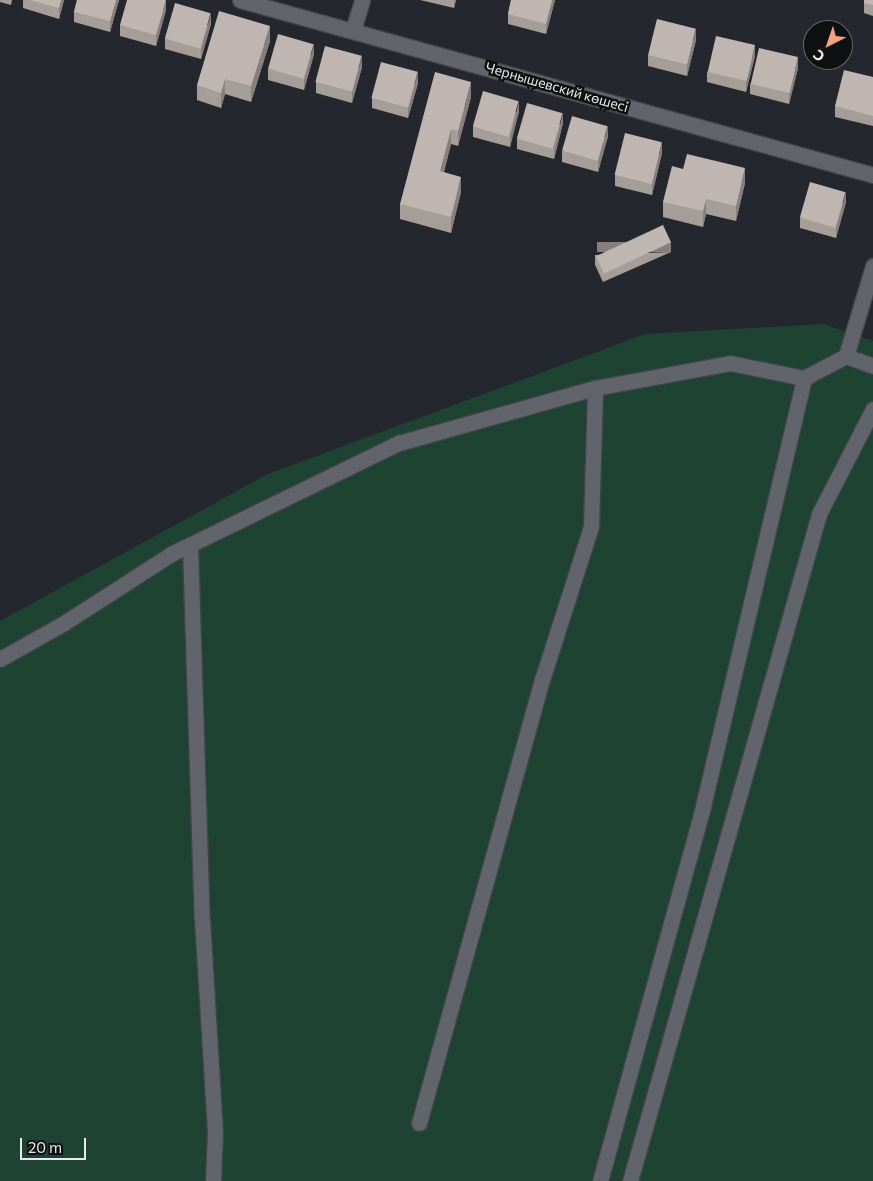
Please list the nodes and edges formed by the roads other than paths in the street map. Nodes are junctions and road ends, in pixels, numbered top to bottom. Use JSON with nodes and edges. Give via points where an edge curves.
{"nodes":[{"id":1,"x":240,"y":0,"type":"edge"},
{"id":2,"x":362,"y":0,"type":"edge"},
{"id":3,"x":353,"y":30,"type":"junction"},
{"id":4,"x":873,"y":175,"type":"edge"},
{"id":5,"x":873,"y":266,"type":"edge"},
{"id":6,"x":846,"y":356,"type":"junction"},
{"id":7,"x":873,"y":366,"type":"edge"},
{"id":8,"x":804,"y":378,"type":"junction"},
{"id":9,"x":595,"y":388,"type":"junction"},
{"id":10,"x":873,"y":408,"type":"edge"},
{"id":11,"x":190,"y":545,"type":"junction"},
{"id":12,"x":0,"y":660,"type":"edge"},
{"id":13,"x":419,"y":1123,"type":"dead end"},
{"id":14,"x":213,"y":1181,"type":"edge"},
{"id":15,"x":600,"y":1181,"type":"edge"},
{"id":16,"x":630,"y":1181,"type":"edge"}],
"edges":[{"from":1,"to":3,"type":"street","name":"Чернышевский көшесі"},
{"from":2,"to":3,"type":"street"},
{"from":3,"to":4,"type":"street","name":"Чернышевский көшесі"},
{"from":5,"to":6,"type":"street"},
{"from":6,"to":7,"type":"street"},
{"from":6,"to":8,"type":"street"},
{"from":8,"to":9,"type":"street","via":[[730,363]]},
{"from":8,"to":15,"type":"street","via":[[703,806]]},
{"from":9,"to":11,"type":"street","via":[[399,443]]},
{"from":9,"to":13,"type":"street","via":[[591,526],[542,680]]},
{"from":10,"to":16,"type":"street","via":[[819,514]]},
{"from":11,"to":12,"type":"street"},
{"from":11,"to":14,"type":"street","via":[[202,919],[215,1132]]}]}
